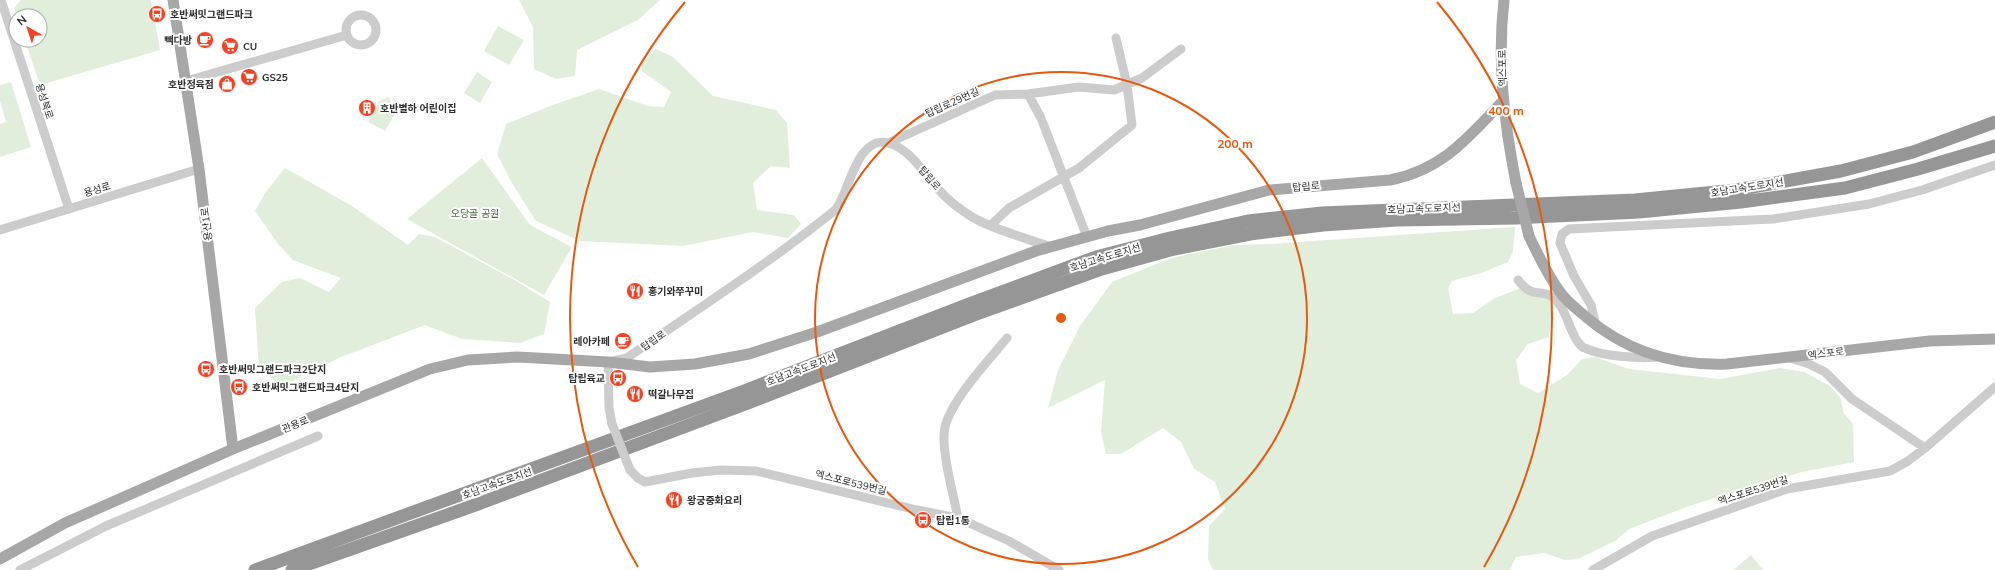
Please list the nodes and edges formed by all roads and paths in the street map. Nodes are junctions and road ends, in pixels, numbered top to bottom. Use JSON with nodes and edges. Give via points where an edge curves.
{"nodes":[{"id":1,"x":1,"y":0,"type":"edge"},
{"id":2,"x":173,"y":0,"type":"edge"},
{"id":3,"x":1504,"y":0,"type":"edge"},
{"id":4,"x":347,"y":34,"type":"dead end"},
{"id":5,"x":1116,"y":38,"type":"dead end"},
{"id":6,"x":1181,"y":49,"type":"dead end"},
{"id":7,"x":186,"y":81,"type":"junction"},
{"id":8,"x":1127,"y":85,"type":"junction"},
{"id":9,"x":1028,"y":94,"type":"junction"},
{"id":10,"x":1502,"y":101,"type":"junction"},
{"id":11,"x":1995,"y":122,"type":"edge"},
{"id":12,"x":888,"y":143,"type":"junction"},
{"id":13,"x":1995,"y":146,"type":"edge"},
{"id":14,"x":1995,"y":165,"type":"edge"},
{"id":15,"x":200,"y":169,"type":"junction"},
{"id":16,"x":1064,"y":177,"type":"junction"},
{"id":17,"x":69,"y":209,"type":"junction"},
{"id":18,"x":991,"y":225,"type":"junction"},
{"id":19,"x":0,"y":230,"type":"edge"},
{"id":20,"x":1087,"y":237,"type":"junction"},
{"id":21,"x":1051,"y":247,"type":"junction"},
{"id":22,"x":1518,"y":280,"type":"dead end"},
{"id":23,"x":1596,"y":326,"type":"junction"},
{"id":24,"x":1007,"y":338,"type":"dead end"},
{"id":25,"x":1995,"y":339,"type":"edge"},
{"id":26,"x":1658,"y":357,"type":"junction"},
{"id":27,"x":1789,"y":357,"type":"junction"},
{"id":28,"x":608,"y":362,"type":"junction"},
{"id":29,"x":1995,"y":387,"type":"edge"},
{"id":30,"x":318,"y":436,"type":"dead end"},
{"id":31,"x":1925,"y":448,"type":"junction"},
{"id":32,"x":234,"y":449,"type":"junction"},
{"id":33,"x":958,"y":518,"type":"junction"},
{"id":34,"x":0,"y":559,"type":"edge"},
{"id":35,"x":20,"y":570,"type":"edge"},
{"id":36,"x":255,"y":570,"type":"edge"},
{"id":37,"x":292,"y":570,"type":"edge"},
{"id":38,"x":1059,"y":570,"type":"edge"},
{"id":39,"x":1593,"y":570,"type":"edge"}],
"edges":[{"from":1,"to":17,"type":"street","name":"용성북로"},
{"from":2,"to":7,"type":"main road","name":"용산1로"},
{"from":3,"to":10,"type":"main road","name":"엑스포로","via":[[1501,46]]},
{"from":4,"to":7,"type":"street"},
{"from":5,"to":8,"type":"street"},
{"from":6,"to":8,"type":"street","name":"탑립로29번길","via":[[1142,78]]},
{"from":7,"to":15,"type":"main road","name":"용산1로"},
{"from":8,"to":9,"type":"street","name":"탑립로29번길","via":[[1114,90],[1079,87]]},
{"from":8,"to":16,"type":"street","via":[[1132,125]]},
{"from":9,"to":12,"type":"street","name":"탑립로29번길","via":[[995,95]]},
{"from":9,"to":16,"type":"street"},
{"from":10,"to":20,"type":"main road","name":"탑립로","via":[[1442,160],[1408,176],[1390,180],[1269,190]]},
{"from":10,"to":23,"type":"main road","name":"엑스포로","bridge":true,"via":[[1528,236],[1561,293]]},
{"from":11,"to":36,"type":"highway","name":"호남고속도로지선","via":[[1906,154],[1841,171],[1736,190],[1635,200],[1322,213],[1248,221],[1096,257],[736,394]]},
{"from":12,"to":18,"type":"street","name":"탑립로","via":[[914,161],[940,190],[966,213]]},
{"from":12,"to":28,"type":"street","name":"탑립로","via":[[878,142],[868,149],[852,170],[837,209],[794,244],[627,358]]},
{"from":13,"to":37,"type":"highway","name":"호남고속도로지선","via":[[1918,170],[1845,188],[1741,202],[1639,212],[1397,220],[1323,226],[1250,234],[1174,249],[1102,269],[974,315],[478,504]]},
{"from":14,"to":23,"type":"street","via":[[1922,190],[1869,204],[1773,219],[1569,229],[1562,234],[1560,243],[1574,276],[1591,305]]},
{"from":15,"to":17,"type":"street","name":"용성로"},
{"from":15,"to":32,"type":"main road","name":"용산1로"},
{"from":16,"to":18,"type":"street","via":[[1009,208]]},
{"from":16,"to":20,"type":"street"},
{"from":17,"to":19,"type":"street","name":"용성로"},
{"from":18,"to":21,"type":"street","name":"탑립로"},
{"from":20,"to":21,"type":"main road","name":"탑립로"},
{"from":21,"to":28,"type":"main road","name":"탑립로","via":[[749,354],[695,364],[650,367]]},
{"from":22,"to":26,"type":"street","name":"엑스포로","via":[[1530,292],[1545,294],[1555,299],[1575,338],[1584,348],[1642,359]]},
{"from":23,"to":26,"type":"main road","name":"엑스포로","via":[[1636,350]]},
{"from":24,"to":33,"type":"street","via":[[957,402],[945,428],[946,457]]},
{"from":25,"to":27,"type":"main road","name":"엑스포로","via":[[1930,341]]},
{"from":26,"to":27,"type":"main road","name":"엑스포로","via":[[1705,364]]},
{"from":27,"to":31,"type":"street","via":[[1825,372],[1852,399]]},
{"from":28,"to":32,"type":"main road","name":"관용로","via":[[518,357],[468,360],[430,369]]},
{"from":28,"to":33,"type":"street","name":"엑스포로539번길","bridge":true,"via":[[612,424],[630,470],[645,482],[721,470],[756,471]]},
{"from":29,"to":31,"type":"street","name":"엑스포로539번길"},
{"from":30,"to":35,"type":"street","via":[[106,526]]},
{"from":31,"to":39,"type":"street","name":"엑스포로539번길","via":[[1890,471],[1787,489],[1652,536]]},
{"from":32,"to":34,"type":"main road","name":"관용로","via":[[66,523]]},
{"from":33,"to":38,"type":"street","name":"엑스포로539번길","via":[[1009,541]]}]}
